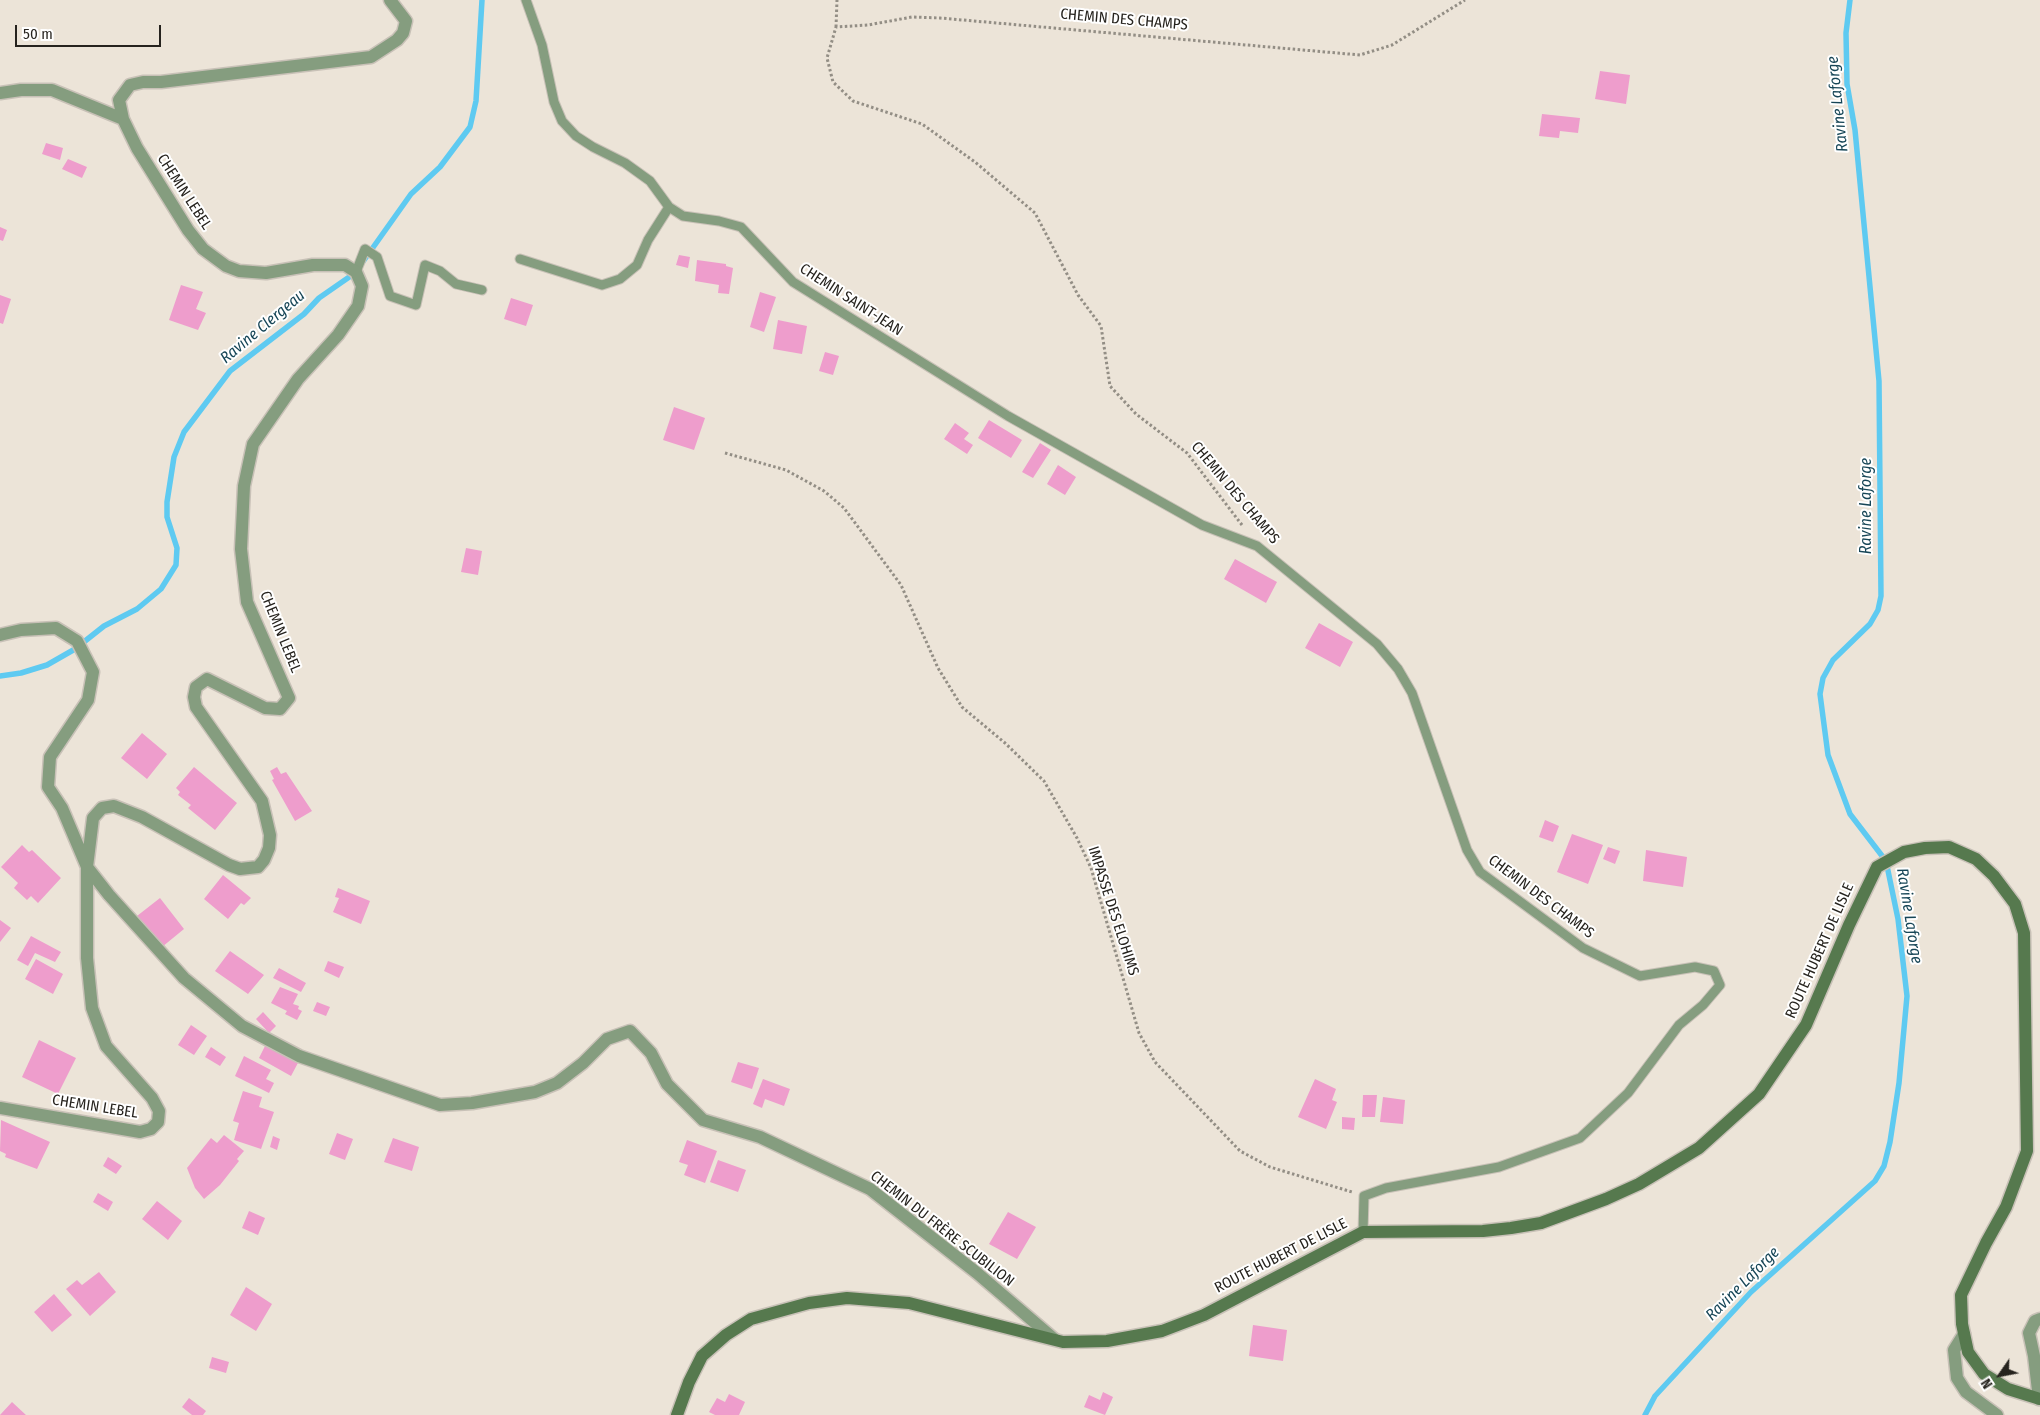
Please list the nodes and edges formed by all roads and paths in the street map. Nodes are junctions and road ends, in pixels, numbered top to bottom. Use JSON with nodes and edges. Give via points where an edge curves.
{"nodes":[{"id":1,"x":390,"y":0,"type":"edge"},
{"id":2,"x":526,"y":0,"type":"edge"},
{"id":3,"x":837,"y":0,"type":"edge"},
{"id":4,"x":1465,"y":0,"type":"edge"},
{"id":5,"x":836,"y":27,"type":"junction"},
{"id":6,"x":0,"y":93,"type":"edge"},
{"id":7,"x":123,"y":119,"type":"junction"},
{"id":8,"x":669,"y":207,"type":"junction"},
{"id":9,"x":520,"y":259,"type":"dead end"},
{"id":10,"x":356,"y":272,"type":"junction"},
{"id":11,"x":482,"y":290,"type":"dead end"},
{"id":12,"x":725,"y":453,"type":"dead end"},
{"id":13,"x":1257,"y":546,"type":"junction"},
{"id":14,"x":0,"y":635,"type":"edge"},
{"id":15,"x":87,"y":867,"type":"junction"},
{"id":16,"x":0,"y":1108,"type":"edge"},
{"id":17,"x":1364,"y":1196,"type":"junction"},
{"id":18,"x":1363,"y":1232,"type":"junction"},
{"id":19,"x":2040,"y":1319,"type":"edge"},
{"id":20,"x":1964,"y":1334,"type":"junction"},
{"id":21,"x":1054,"y":1339,"type":"junction"},
{"id":22,"x":2039,"y":1399,"type":"edge"},
{"id":23,"x":677,"y":1415,"type":"edge"},
{"id":24,"x":1997,"y":1415,"type":"edge"}],
"edges":[{"from":1,"to":7,"type":"street","name":"CHEMIN LEBEL","via":[[406,21],[403,33],[370,56],[130,85],[119,100]]},
{"from":2,"to":8,"type":"lane","name":"CHEMIN SAINT-JEAN","via":[[542,45],[554,102],[562,121],[593,148],[625,163],[650,181]]},
{"from":3,"to":5,"type":"path"},
{"from":4,"to":5,"type":"path","name":"CHEMIN DES CHAMPS","via":[[1392,45],[1360,56],[912,16],[868,25]]},
{"from":5,"to":13,"type":"path","name":"CHEMIN DES CHAMPS","via":[[827,58],[833,82],[853,101],[922,124],[975,162],[1035,213],[1078,295],[1101,326],[1110,386],[1136,414],[1186,453]]},
{"from":6,"to":7,"type":"street","via":[[52,90]]},
{"from":7,"to":10,"type":"street","name":"CHEMIN LEBEL","via":[[137,148],[188,230],[203,249],[226,266],[239,272],[266,273],[313,265],[345,265]]},
{"from":8,"to":9,"type":"lane","via":[[637,265],[620,279],[602,285]]},
{"from":8,"to":13,"type":"lane","name":"CHEMIN SAINT-JEAN","via":[[683,216],[741,227],[793,282],[1008,416],[1202,525]]},
{"from":10,"to":11,"type":"lane","via":[[365,249],[377,257],[390,296],[416,305],[425,265],[440,271],[456,284]]},
{"from":10,"to":15,"type":"street","name":"CHEMIN LEBEL","via":[[362,286],[358,306],[338,335],[298,379],[253,444],[244,486],[241,549],[247,602],[289,698],[280,709],[265,708],[207,679],[196,687],[194,697],[196,707],[262,801],[270,848],[258,867],[240,869],[142,817],[114,806],[102,808],[93,818]]},
{"from":12,"to":17,"type":"path","name":"IMPASSE DES ELOHIMS","via":[[786,470],[824,491],[844,508],[901,585],[938,668],[962,707],[1044,781],[1091,868],[1139,1033],[1155,1062],[1240,1152],[1270,1167]]},
{"from":13,"to":17,"type":"lane","name":"CHEMIN DES CHAMPS","via":[[1377,644],[1398,669],[1412,693],[1455,819],[1480,872],[1583,948],[1640,976],[1695,967],[1714,971],[1720,985],[1679,1025],[1628,1093],[1580,1138],[1499,1168],[1386,1188]]},
{"from":14,"to":15,"type":"street","via":[[56,628],[77,641],[92,672],[88,700],[50,758],[48,787],[62,808]]},
{"from":15,"to":16,"type":"street","name":"CHEMIN LEBEL","via":[[87,958],[92,1008],[106,1046],[160,1111],[158,1122],[151,1129],[140,1132]]},
{"from":15,"to":21,"type":"street","name":"CHEMIN DU FRÈRE SCUBILION","via":[[184,978],[242,1026],[299,1056],[440,1106],[526,1093],[557,1083],[607,1039],[630,1031],[650,1053],[667,1084],[702,1120],[760,1137],[870,1189],[977,1273]]},
{"from":17,"to":18,"type":"lane"},
{"from":18,"to":20,"type":"main road","name":"ROUTE HUBERT DE LISLE","via":[[1483,1231],[1541,1223],[1639,1184],[1699,1148],[1759,1094],[1806,1025],[1877,867],[1904,852],[1948,847],[1976,859],[1994,876],[2015,904],[2024,933],[2026,1151],[2006,1207],[1961,1295]]},
{"from":18,"to":21,"type":"main road","name":"ROUTE HUBERT DE LISLE","via":[[1204,1315],[1162,1331],[1107,1341],[1063,1342]]},
{"from":19,"to":22,"type":"street","via":[[2035,1320],[2029,1333]]},
{"from":20,"to":22,"type":"main road","via":[[1968,1352],[1984,1374],[2008,1389]]},
{"from":20,"to":24,"type":"street","via":[[1954,1350],[1957,1378],[1966,1392]]},
{"from":21,"to":23,"type":"main road","name":"ROUTE HUBERT DE LISLE","via":[[909,1303],[848,1298],[809,1302],[750,1319],[702,1356]]}]}
